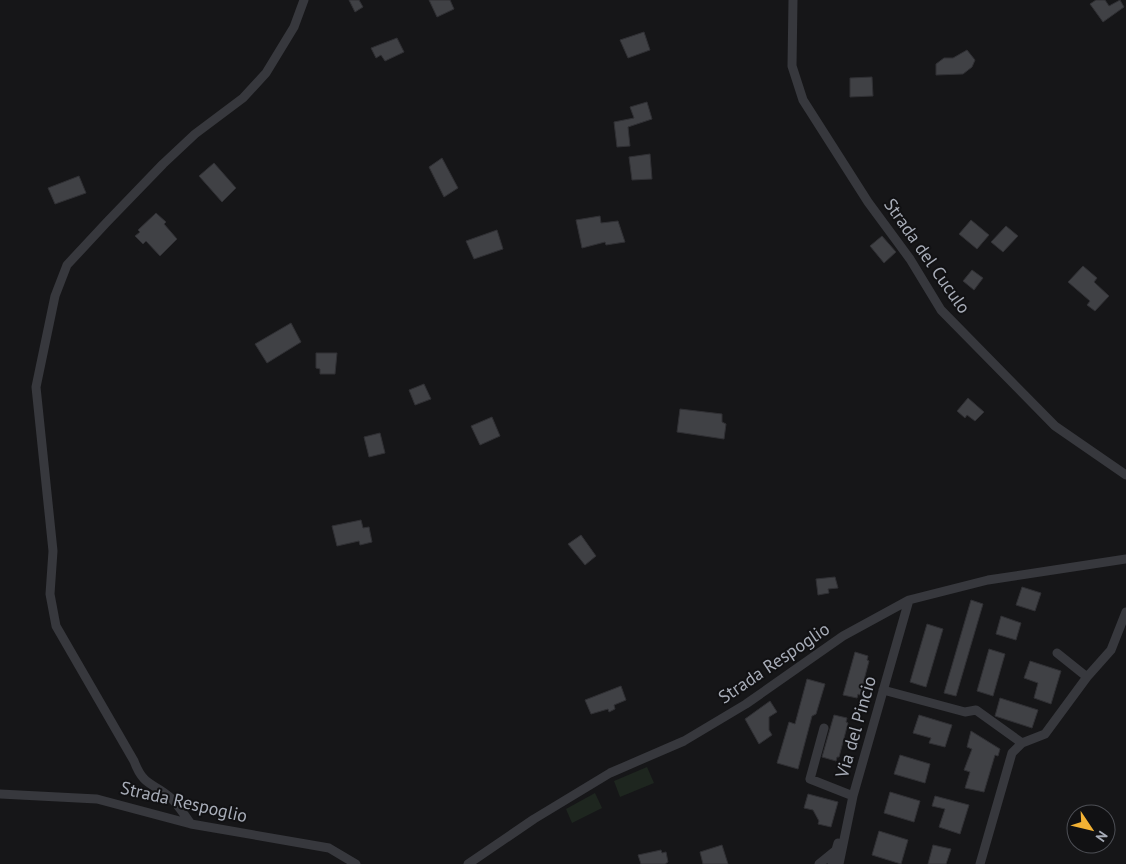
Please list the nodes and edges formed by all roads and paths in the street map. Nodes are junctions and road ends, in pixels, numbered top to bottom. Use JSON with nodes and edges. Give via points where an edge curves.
{"nodes":[{"id":1,"x":304,"y":0,"type":"edge"},
{"id":2,"x":792,"y":0,"type":"edge"},
{"id":3,"x":1126,"y":475,"type":"edge"},
{"id":4,"x":1126,"y":559,"type":"edge"},
{"id":5,"x":909,"y":600,"type":"junction"},
{"id":6,"x":1126,"y":612,"type":"edge"},
{"id":7,"x":1057,"y":652,"type":"dead end"},
{"id":8,"x":1087,"y":677,"type":"junction"},
{"id":9,"x":883,"y":690,"type":"junction"},
{"id":10,"x":824,"y":728,"type":"dead end"},
{"id":11,"x":1022,"y":742,"type":"junction"},
{"id":12,"x":0,"y":794,"type":"edge"},
{"id":13,"x":853,"y":796,"type":"junction"},
{"id":14,"x":847,"y":817,"type":"junction"},
{"id":15,"x":191,"y":824,"type":"junction"},
{"id":16,"x":835,"y":850,"type":"junction"},
{"id":17,"x":356,"y":864,"type":"edge"},
{"id":18,"x":468,"y":864,"type":"edge"},
{"id":19,"x":819,"y":864,"type":"edge"},
{"id":20,"x":832,"y":864,"type":"edge"},
{"id":21,"x":839,"y":864,"type":"edge"},
{"id":22,"x":980,"y":864,"type":"edge"}],
"edges":[{"from":1,"to":15,"type":"street","via":[[294,27],[266,73],[243,98],[195,134],[163,164],[67,265],[55,296],[36,387],[52,551],[50,594],[56,626],[140,775],[150,786],[173,800]]},
{"from":2,"to":3,"type":"street","name":"Strada del Cuculo","via":[[792,66],[803,100],[941,310],[1055,426]]},
{"from":4,"to":5,"type":"street","name":"Strada Respoglio","via":[[988,580]]},
{"from":5,"to":9,"type":"street","name":"Via del Pincio"},
{"from":5,"to":18,"type":"street","name":"Strada Respoglio","via":[[842,636],[746,704],[684,741],[610,773]]},
{"from":6,"to":8,"type":"street","via":[[1111,650]]},
{"from":7,"to":8,"type":"street"},
{"from":8,"to":11,"type":"street","via":[[1045,734]]},
{"from":9,"to":11,"type":"street","via":[[965,712],[976,710]]},
{"from":9,"to":13,"type":"street","name":"Via del Pincio"},
{"from":10,"to":13,"type":"street","via":[[810,779]]},
{"from":11,"to":22,"type":"street","via":[[1012,754]]},
{"from":12,"to":15,"type":"street","name":"Strada Respoglio","via":[[97,799]]},
{"from":13,"to":14,"type":"street","name":"Via del Pincio"},
{"from":14,"to":16,"type":"street"},
{"from":14,"to":21,"type":"street","name":"Via del Pincio"},
{"from":15,"to":17,"type":"street","name":"Strada Respoglio","via":[[329,848]]},
{"from":16,"to":19,"type":"street"},
{"from":16,"to":20,"type":"street"}]}
